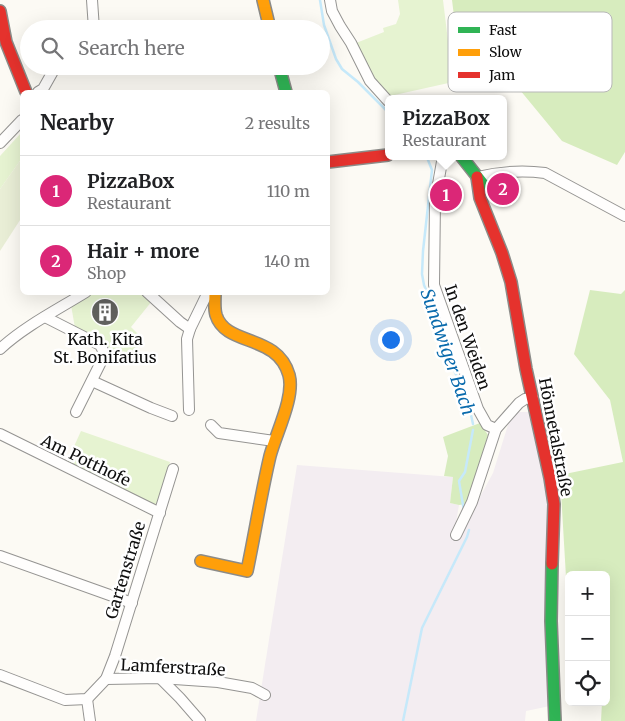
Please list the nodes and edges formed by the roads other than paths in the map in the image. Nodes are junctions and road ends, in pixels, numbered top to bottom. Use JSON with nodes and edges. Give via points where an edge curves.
{"nodes":[{"id":1,"x":92,"y":0,"type":"edge"},
{"id":2,"x":263,"y":0,"type":"edge"},
{"id":3,"x":330,"y":0,"type":"edge"},
{"id":4,"x":0,"y":11,"type":"edge"},
{"id":5,"x":93,"y":20,"type":"edge"},
{"id":6,"x":268,"y":20,"type":"edge"},
{"id":7,"x":51,"y":75,"type":"edge"},
{"id":8,"x":281,"y":75,"type":"edge"},
{"id":9,"x":25,"y":90,"type":"edge"},
{"id":10,"x":41,"y":90,"type":"edge"},
{"id":11,"x":285,"y":90,"type":"edge"},
{"id":12,"x":385,"y":97,"type":"edge"},
{"id":13,"x":20,"y":122,"type":"edge"},
{"id":14,"x":0,"y":143,"type":"edge"},
{"id":15,"x":385,"y":155,"type":"edge"},
{"id":16,"x":442,"y":160,"type":"edge"},
{"id":17,"x":466,"y":160,"type":"edge"},
{"id":18,"x":330,"y":162,"type":"edge"},
{"id":19,"x":477,"y":177,"type":"junction"},
{"id":20,"x":625,"y":216,"type":"edge"},
{"id":21,"x":81,"y":295,"type":"edge"},
{"id":22,"x":150,"y":295,"type":"edge"},
{"id":23,"x":206,"y":295,"type":"edge"},
{"id":24,"x":215,"y":295,"type":"edge"},
{"id":25,"x":44,"y":317,"type":"junction"},
{"id":26,"x":190,"y":328,"type":"junction"},
{"id":27,"x":0,"y":349,"type":"edge"},
{"id":28,"x":92,"y":381,"type":"junction"},
{"id":29,"x":533,"y":398,"type":"junction"},
{"id":30,"x":189,"y":410,"type":"dead end"},
{"id":31,"x":76,"y":412,"type":"dead end"},
{"id":32,"x":172,"y":416,"type":"dead end"},
{"id":33,"x":211,"y":425,"type":"dead end"},
{"id":34,"x":496,"y":429,"type":"junction"},
{"id":35,"x":0,"y":434,"type":"edge"},
{"id":36,"x":274,"y":441,"type":"junction"},
{"id":37,"x":173,"y":469,"type":"dead end"},
{"id":38,"x":160,"y":513,"type":"junction"},
{"id":39,"x":456,"y":535,"type":"dead end"},
{"id":40,"x":0,"y":556,"type":"edge"},
{"id":41,"x":201,"y":561,"type":"dead end"},
{"id":42,"x":132,"y":603,"type":"junction"},
{"id":43,"x":0,"y":675,"type":"edge"},
{"id":44,"x":160,"y":678,"type":"junction"},
{"id":45,"x":106,"y":679,"type":"junction"},
{"id":46,"x":265,"y":695,"type":"dead end"},
{"id":47,"x":87,"y":699,"type":"junction"},
{"id":48,"x":90,"y":721,"type":"edge"},
{"id":49,"x":200,"y":721,"type":"edge"},
{"id":50,"x":555,"y":721,"type":"edge"}],
"edges":[{"from":1,"to":5,"type":"street"},
{"from":2,"to":6,"type":"main road"},
{"from":3,"to":12,"type":"street","via":[[332,11],[370,81]]},
{"from":4,"to":9,"type":"main road","via":[[6,42]]},
{"from":7,"to":10,"type":"street"},
{"from":8,"to":11,"type":"main road"},
{"from":13,"to":14,"type":"street"},
{"from":15,"to":18,"type":"main road"},
{"from":16,"to":34,"type":"street","name":"In den Weiden","via":[[435,201],[434,285],[478,409],[487,425]]},
{"from":17,"to":19,"type":"main road","name":"Hönnetalstraße"},
{"from":19,"to":20,"type":"street","via":[[533,171],[545,173]]},
{"from":19,"to":29,"type":"main road","name":"Hönnetalstraße","via":[[484,184],[488,196],[511,282]]},
{"from":21,"to":25,"type":"street"},
{"from":22,"to":26,"type":"street"},
{"from":23,"to":26,"type":"street"},
{"from":24,"to":36,"type":"main road","via":[[216,314],[224,329],[264,344],[284,364],[290,376],[289,393]]},
{"from":25,"to":27,"type":"street"},
{"from":25,"to":28,"type":"street","via":[[100,345],[105,354]]},
{"from":26,"to":30,"type":"street","via":[[187,339]]},
{"from":28,"to":31,"type":"street"},
{"from":28,"to":32,"type":"street"},
{"from":29,"to":34,"type":"street","via":[[519,403]]},
{"from":29,"to":50,"type":"main road","name":"Hönnetalstraße","via":[[554,504],[551,621]]},
{"from":33,"to":36,"type":"street","via":[[219,433]]},
{"from":34,"to":39,"type":"street","via":[[472,502]]},
{"from":35,"to":38,"type":"street","name":"Am Potthofe"},
{"from":36,"to":41,"type":"main road","via":[[247,571]]},
{"from":37,"to":38,"type":"street","name":"Gartenstraße"},
{"from":38,"to":42,"type":"street","name":"Gartenstraße"},
{"from":40,"to":42,"type":"street"},
{"from":42,"to":45,"type":"street","name":"Gartenstraße"},
{"from":43,"to":47,"type":"street","via":[[64,700]]},
{"from":44,"to":45,"type":"street","name":"Lamferstraße"},
{"from":44,"to":46,"type":"street","name":"Lamferstraße","via":[[218,682],[252,688]]},
{"from":44,"to":49,"type":"street"},
{"from":45,"to":47,"type":"street","name":"Lamferstraße"},
{"from":47,"to":48,"type":"street"}]}
